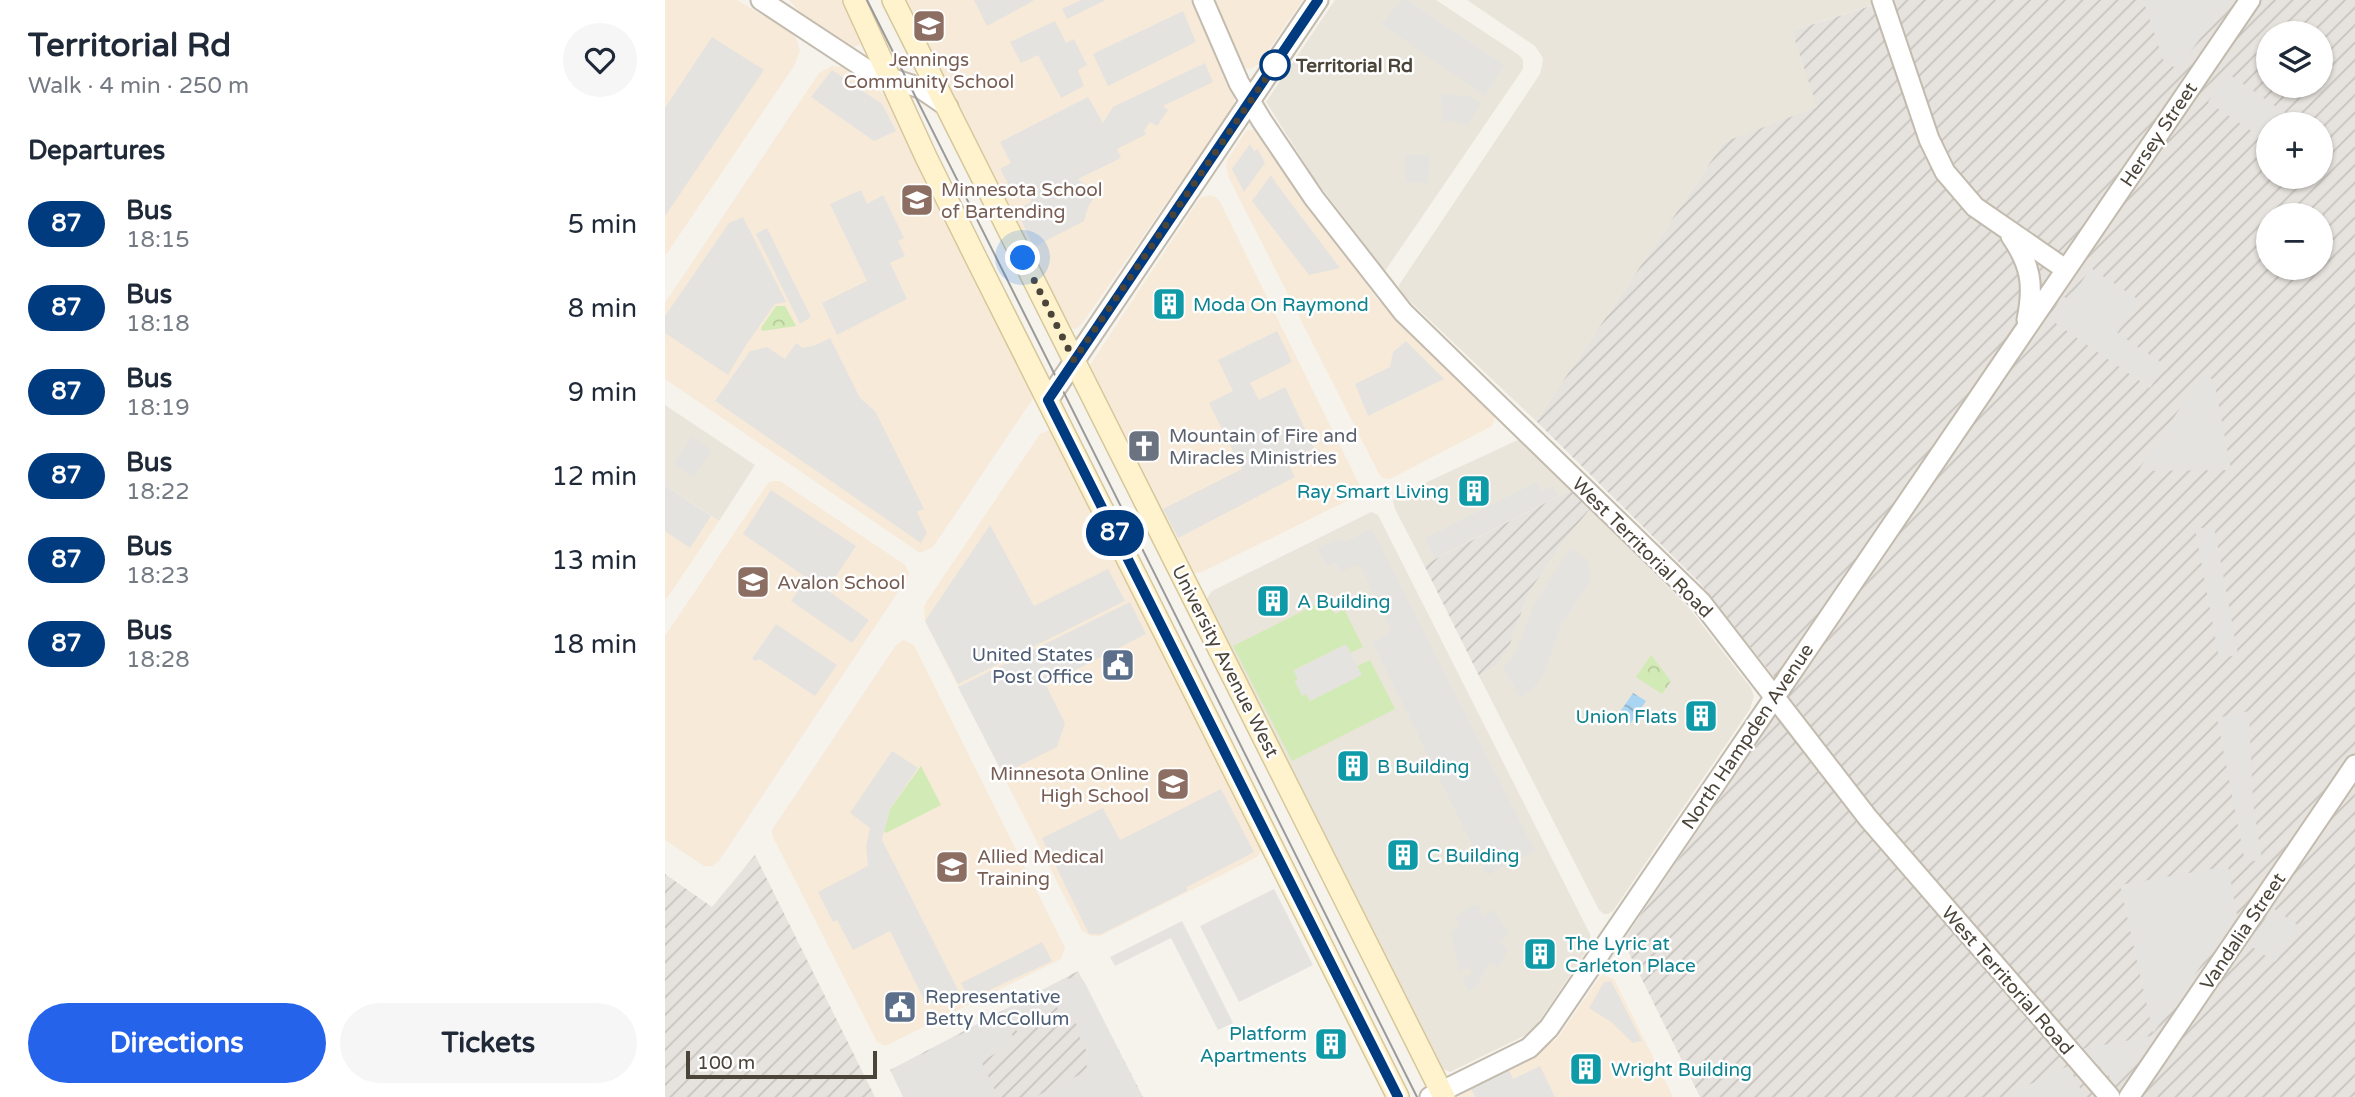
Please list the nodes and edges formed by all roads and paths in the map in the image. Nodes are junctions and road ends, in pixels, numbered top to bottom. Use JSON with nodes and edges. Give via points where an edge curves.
{"nodes":[{"id":1,"x":761,"y":0,"type":"edge"},
{"id":2,"x":854,"y":0,"type":"edge"},
{"id":3,"x":893,"y":0,"type":"edge"},
{"id":4,"x":1203,"y":0,"type":"edge"},
{"id":5,"x":1318,"y":0,"type":"edge"},
{"id":6,"x":1881,"y":0,"type":"edge"},
{"id":7,"x":2250,"y":0,"type":"edge"},
{"id":8,"x":890,"y":79,"type":"junction"},
{"id":9,"x":1251,"y":102,"type":"junction"},
{"id":10,"x":948,"y":107,"type":"junction"},
{"id":11,"x":2007,"y":229,"type":"junction"},
{"id":12,"x":2065,"y":269,"type":"junction"},
{"id":13,"x":2025,"y":331,"type":"junction"},
{"id":14,"x":1074,"y":360,"type":"junction"},
{"id":15,"x":1048,"y":400,"type":"junction"},
{"id":16,"x":1774,"y":698,"type":"junction"},
{"id":17,"x":2355,"y":765,"type":"edge"},
{"id":18,"x":1439,"y":1095,"type":"edge"},
{"id":19,"x":1398,"y":1097,"type":"edge"},
{"id":20,"x":2110,"y":1097,"type":"edge"},
{"id":21,"x":2129,"y":1097,"type":"edge"}],
"edges":[{"from":1,"to":8,"type":"street","via":[[860,65]]},
{"from":2,"to":8,"type":"main road"},
{"from":3,"to":10,"type":"main road","name":"University Avenue West"},
{"from":4,"to":9,"type":"street","name":"West Territorial Road"},
{"from":5,"to":9,"type":"street"},
{"from":6,"to":11,"type":"street","via":[[1936,155],[1958,189]]},
{"from":7,"to":12,"type":"street","name":"Hersey Street"},
{"from":8,"to":10,"type":"street","via":[[920,88]]},
{"from":8,"to":15,"type":"main road"},
{"from":9,"to":14,"type":"street"},
{"from":9,"to":16,"type":"street","name":"West Territorial Road","via":[[1314,198],[1403,312],[1701,601]]},
{"from":10,"to":14,"type":"main road","name":"University Avenue West"},
{"from":11,"to":12,"type":"street"},
{"from":11,"to":13,"type":"street","name":"North Hampden Avenue","via":[[2024,254],[2031,283]]},
{"from":12,"to":13,"type":"street","name":"North Hampden Avenue"},
{"from":13,"to":16,"type":"street","name":"North Hampden Avenue"},
{"from":14,"to":15,"type":"street"},
{"from":14,"to":18,"type":"main road","name":"University Avenue West"},
{"from":15,"to":19,"type":"main road"},
{"from":16,"to":18,"type":"street","name":"North Hampden Avenue","via":[[1549,1028],[1529,1048]]},
{"from":16,"to":20,"type":"street","name":"West Territorial Road","via":[[1868,818]]},
{"from":17,"to":21,"type":"street","name":"Vandalia Street"}]}
